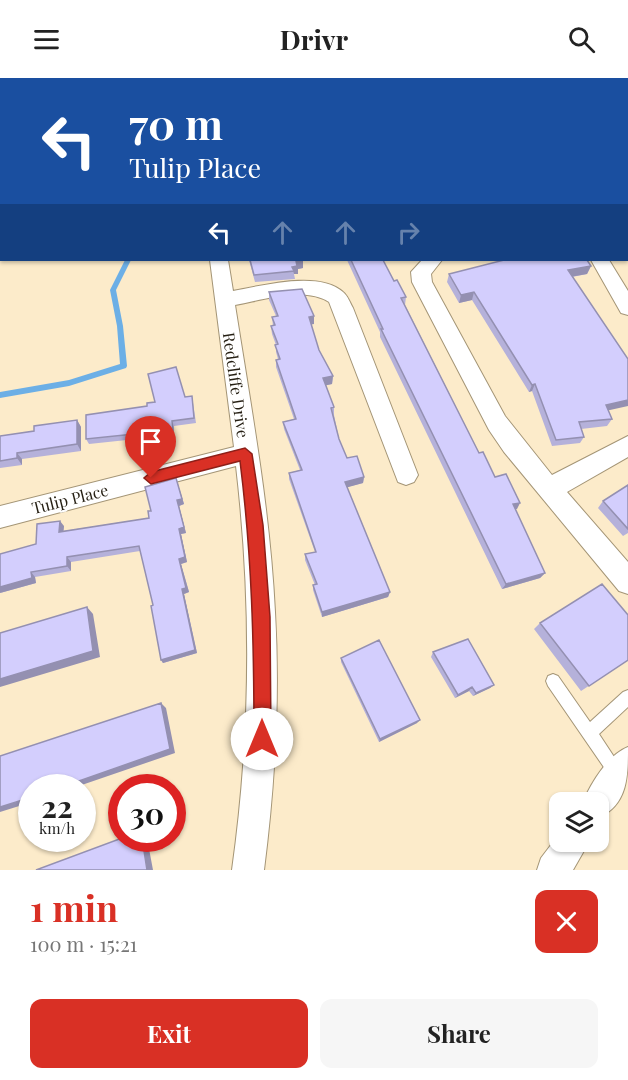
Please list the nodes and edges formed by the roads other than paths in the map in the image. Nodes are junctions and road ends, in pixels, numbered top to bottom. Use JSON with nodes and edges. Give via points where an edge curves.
{"nodes":[{"id":1,"x":219,"y":261,"type":"edge"},
{"id":2,"x":432,"y":261,"type":"edge"},
{"id":3,"x":601,"y":261,"type":"edge"},
{"id":4,"x":224,"y":300,"type":"junction"},
{"id":5,"x":628,"y":308,"type":"edge"},
{"id":6,"x":628,"y":446,"type":"edge"},
{"id":7,"x":245,"y":454,"type":"junction"},
{"id":8,"x":406,"y":475,"type":"dead end"},
{"id":9,"x":549,"y":489,"type":"junction"},
{"id":10,"x":0,"y":517,"type":"edge"},
{"id":11,"x":628,"y":582,"type":"edge"},
{"id":12,"x":554,"y":681,"type":"dead end"},
{"id":13,"x":628,"y":697,"type":"edge"},
{"id":14,"x":589,"y":733,"type":"junction"},
{"id":15,"x":623,"y":769,"type":"edge"},
{"id":16,"x":607,"y":792,"type":"edge"},
{"id":17,"x":566,"y":852,"type":"edge"},
{"id":18,"x":248,"y":870,"type":"edge"},
{"id":19,"x":553,"y":870,"type":"edge"}],
"edges":[{"from":1,"to":4,"type":"street","name":"Redcliffe Drive"},
{"from":2,"to":9,"type":"street","via":[[420,272],[422,282],[497,423]]},
{"from":3,"to":5,"type":"street"},
{"from":4,"to":7,"type":"street","name":"Redcliffe Drive"},
{"from":4,"to":8,"type":"street","via":[[309,288],[335,296],[343,308]]},
{"from":6,"to":9,"type":"street"},
{"from":7,"to":10,"type":"street","name":"Tulip Place"},
{"from":7,"to":18,"type":"street","name":"Redcliffe Drive","via":[[262,617],[262,739]]},
{"from":9,"to":11,"type":"street"},
{"from":12,"to":14,"type":"lane"},
{"from":13,"to":14,"type":"lane"},
{"from":14,"to":15,"type":"lane"},
{"from":15,"to":16,"type":"street"},
{"from":17,"to":19,"type":"street"}]}
